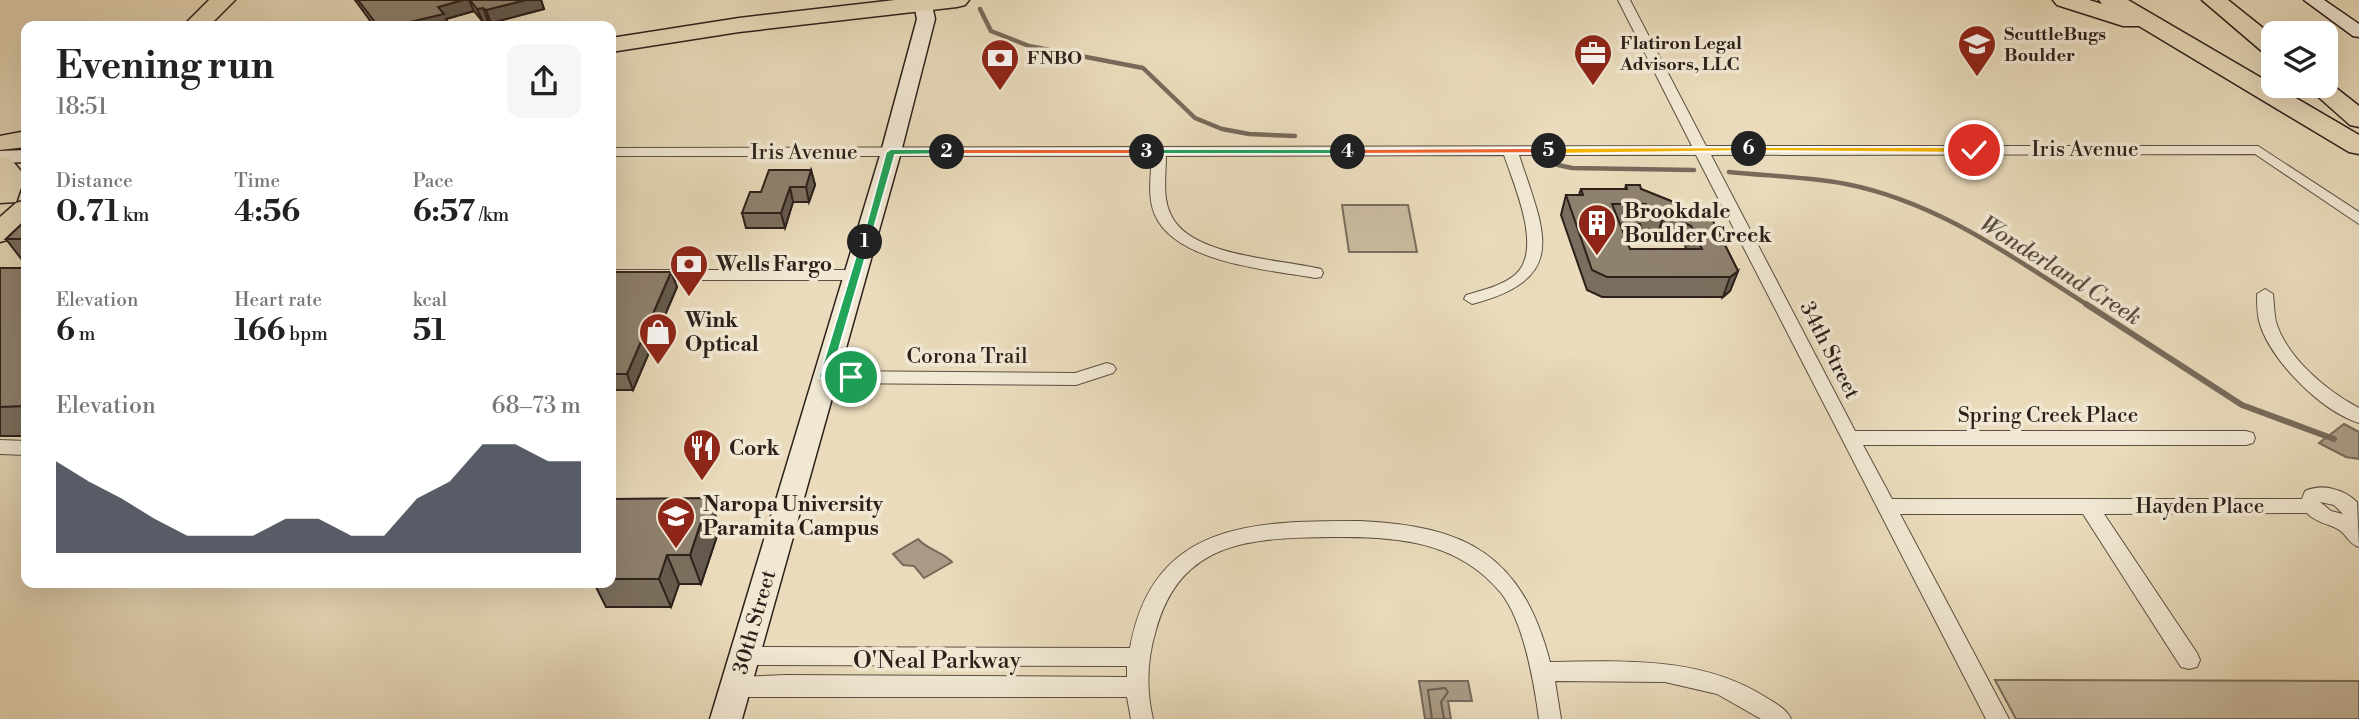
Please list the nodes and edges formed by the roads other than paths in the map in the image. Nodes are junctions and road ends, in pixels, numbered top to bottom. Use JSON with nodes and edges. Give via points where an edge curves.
{"nodes":[{"id":1,"x":223,"y":0,"type":"edge"},
{"id":2,"x":250,"y":0,"type":"edge"},
{"id":3,"x":849,"y":0,"type":"edge"},
{"id":4,"x":957,"y":0,"type":"edge"},
{"id":5,"x":1624,"y":0,"type":"edge"},
{"id":6,"x":2065,"y":0,"type":"edge"},
{"id":7,"x":2111,"y":0,"type":"edge"},
{"id":8,"x":2214,"y":0,"type":"edge"},
{"id":9,"x":2237,"y":0,"type":"edge"},
{"id":10,"x":2313,"y":0,"type":"edge"},
{"id":11,"x":922,"y":2,"type":"edge"},
{"id":12,"x":200,"y":21,"type":"edge"},
{"id":13,"x":228,"y":21,"type":"edge"},
{"id":14,"x":2262,"y":21,"type":"edge"},
{"id":15,"x":2359,"y":32,"type":"edge"},
{"id":16,"x":616,"y":34,"type":"edge"},
{"id":17,"x":2261,"y":38,"type":"edge"},
{"id":18,"x":616,"y":45,"type":"edge"},
{"id":19,"x":2194,"y":49,"type":"junction"},
{"id":20,"x":2338,"y":82,"type":"edge"},
{"id":21,"x":2334,"y":98,"type":"edge"},
{"id":22,"x":2359,"y":99,"type":"edge"},
{"id":23,"x":2359,"y":119,"type":"edge"},
{"id":24,"x":2359,"y":146,"type":"edge"},
{"id":25,"x":12,"y":149,"type":"edge"},
{"id":26,"x":1701,"y":150,"type":"junction"},
{"id":27,"x":616,"y":152,"type":"edge"},
{"id":28,"x":891,"y":152,"type":"junction"},
{"id":29,"x":1159,"y":152,"type":"junction"},
{"id":30,"x":1510,"y":152,"type":"junction"},
{"id":31,"x":15,"y":196,"type":"edge"},
{"id":32,"x":2359,"y":219,"type":"edge"},
{"id":33,"x":0,"y":233,"type":"edge"},
{"id":34,"x":1315,"y":273,"type":"dead end"},
{"id":35,"x":616,"y":275,"type":"edge"},
{"id":36,"x":855,"y":275,"type":"junction"},
{"id":37,"x":2265,"y":294,"type":"dead end"},
{"id":38,"x":1472,"y":299,"type":"dead end"},
{"id":39,"x":1107,"y":369,"type":"dead end"},
{"id":40,"x":825,"y":377,"type":"junction"},
{"id":41,"x":2348,"y":415,"type":"edge"},
{"id":42,"x":1850,"y":438,"type":"junction"},
{"id":43,"x":2246,"y":438,"type":"dead end"},
{"id":44,"x":0,"y":447,"type":"edge"},
{"id":45,"x":21,"y":448,"type":"edge"},
{"id":46,"x":1885,"y":507,"type":"junction"},
{"id":47,"x":2089,"y":507,"type":"junction"},
{"id":48,"x":2359,"y":538,"type":"edge"},
{"id":49,"x":745,"y":656,"type":"junction"},
{"id":50,"x":1139,"y":657,"type":"junction"},
{"id":51,"x":2189,"y":660,"type":"dead end"},
{"id":52,"x":1540,"y":672,"type":"junction"},
{"id":53,"x":736,"y":687,"type":"junction"},
{"id":54,"x":1138,"y":687,"type":"junction"},
{"id":55,"x":726,"y":719,"type":"edge"},
{"id":56,"x":1142,"y":719,"type":"edge"},
{"id":57,"x":1550,"y":719,"type":"edge"},
{"id":58,"x":1780,"y":719,"type":"edge"},
{"id":59,"x":1998,"y":719,"type":"edge"}],
"edges":[{"from":1,"to":12,"type":"highway"},
{"from":2,"to":13,"type":"highway"},
{"from":3,"to":16,"type":"highway"},
{"from":4,"to":11,"type":"highway"},
{"from":5,"to":26,"type":"street","name":"34th Street"},
{"from":6,"to":19,"type":"highway","via":[[2116,15]]},
{"from":7,"to":19,"type":"highway"},
{"from":8,"to":17,"type":"highway"},
{"from":9,"to":14,"type":"highway"},
{"from":10,"to":15,"type":"main road"},
{"from":11,"to":18,"type":"highway"},
{"from":11,"to":28,"type":"main road","name":"30th Street","via":[[926,19]]},
{"from":19,"to":24,"type":"highway"},
{"from":20,"to":22,"type":"highway"},
{"from":21,"to":23,"type":"highway"},
{"from":25,"to":31,"type":"highway"},
{"from":26,"to":30,"type":"street","name":"Iris Avenue"},
{"from":26,"to":32,"type":"street","name":"Iris Avenue","via":[[2258,150]]},
{"from":26,"to":42,"type":"street","name":"34th Street"},
{"from":27,"to":28,"type":"street","name":"Iris Avenue"},
{"from":28,"to":29,"type":"street","name":"Iris Avenue"},
{"from":28,"to":36,"type":"main road","name":"30th Street"},
{"from":29,"to":30,"type":"street","name":"Iris Avenue"},
{"from":29,"to":34,"type":"street","via":[[1162,214],[1182,237],[1221,254]]},
{"from":30,"to":38,"type":"street","via":[[1537,252],[1532,266],[1513,285]]},
{"from":31,"to":33,"type":"highway"},
{"from":35,"to":36,"type":"street"},
{"from":36,"to":40,"type":"main road","name":"30th Street"},
{"from":37,"to":41,"type":"street","via":[[2268,321],[2283,352]]},
{"from":39,"to":40,"type":"street","name":"Corona Trail","via":[[1076,379]]},
{"from":40,"to":49,"type":"main road","name":"30th Street"},
{"from":42,"to":43,"type":"street","name":"Spring Creek Place"},
{"from":42,"to":46,"type":"street","name":"34th Street"},
{"from":44,"to":45,"type":"street"},
{"from":46,"to":47,"type":"street","name":"Hayden Place"},
{"from":46,"to":59,"type":"street","name":"34th Street"},
{"from":47,"to":48,"type":"street","name":"Hayden Place","via":[[2312,506],[2310,499],[2316,494],[2336,497],[2348,505],[2355,515],[2345,522]]},
{"from":47,"to":51,"type":"street"},
{"from":49,"to":50,"type":"street","name":"O'Neal Parkway"},
{"from":49,"to":53,"type":"main road","name":"30th Street"},
{"from":50,"to":52,"type":"street","via":[[1146,616],[1157,592],[1180,566],[1213,544],[1274,529],[1396,529],[1459,548],[1509,588],[1527,618]]},
{"from":50,"to":54,"type":"street"},
{"from":52,"to":57,"type":"street"},
{"from":52,"to":58,"type":"street","via":[[1670,671],[1733,690]]},
{"from":53,"to":54,"type":"street","name":"O'Neal Parkway"},
{"from":53,"to":55,"type":"main road","name":"30th Street"},
{"from":54,"to":56,"type":"street"}]}
